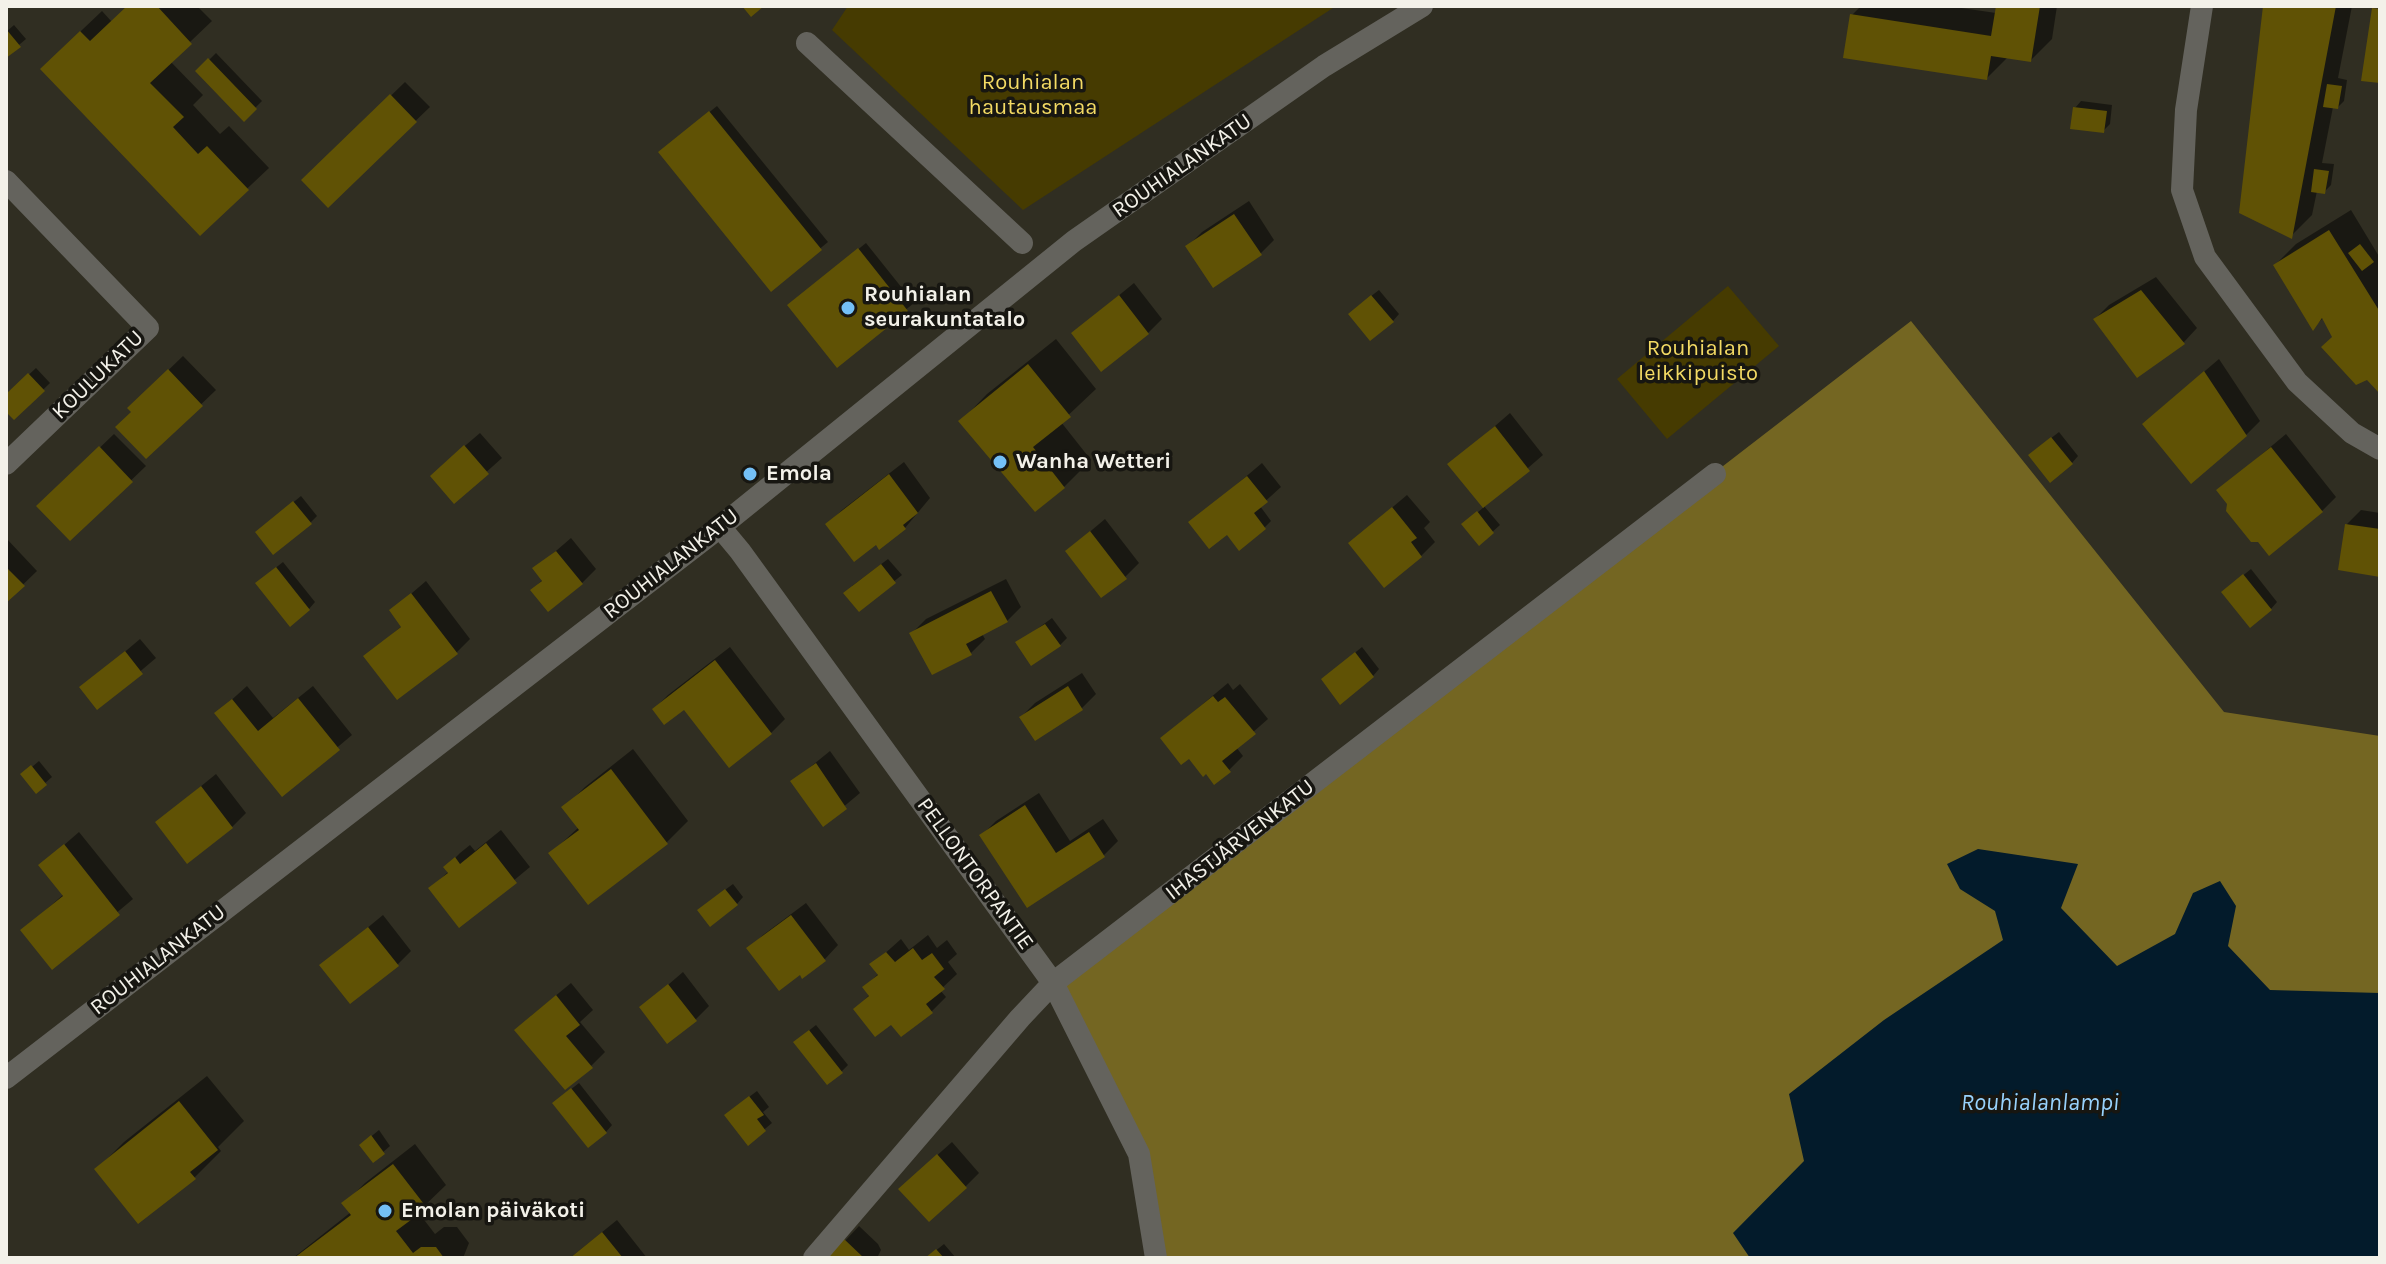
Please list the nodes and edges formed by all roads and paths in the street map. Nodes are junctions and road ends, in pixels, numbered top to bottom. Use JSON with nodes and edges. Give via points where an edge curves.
{"nodes":[{"id":1,"x":1422,"y":6,"type":"edge"},
{"id":2,"x":2202,"y":6,"type":"edge"},
{"id":3,"x":807,"y":43,"type":"dead end"},
{"id":4,"x":6,"y":181,"type":"edge"},
{"id":5,"x":1022,"y":243,"type":"dead end"},
{"id":6,"x":2380,"y":449,"type":"edge"},
{"id":7,"x":6,"y":464,"type":"edge"},
{"id":8,"x":1715,"y":474,"type":"dead end"},
{"id":9,"x":720,"y":527,"type":"junction"},
{"id":10,"x":1053,"y":983,"type":"junction"},
{"id":11,"x":6,"y":1078,"type":"edge"},
{"id":12,"x":814,"y":1258,"type":"edge"},
{"id":13,"x":1156,"y":1258,"type":"edge"}],
"edges":[{"from":1,"to":9,"type":"street","name":"ROUHIALANKATU","via":[[1324,66],[1074,241]]},
{"from":2,"to":6,"type":"street","via":[[2186,110],[2182,190],[2205,257],[2297,382],[2352,433]]},
{"from":3,"to":5,"type":"street"},
{"from":4,"to":7,"type":"street","name":"KOULUKATU","via":[[148,328]]},
{"from":8,"to":10,"type":"street","name":"IHASTJÄRVENKATU"},
{"from":9,"to":10,"type":"street","name":"PELLONTORPANTIE"},
{"from":9,"to":11,"type":"street","name":"ROUHIALANKATU"},
{"from":10,"to":12,"type":"street","name":"IHASTJÄRVENKATU"},
{"from":10,"to":13,"type":"street","name":"PELLONTORPANTIE","via":[[1139,1154]]}]}
